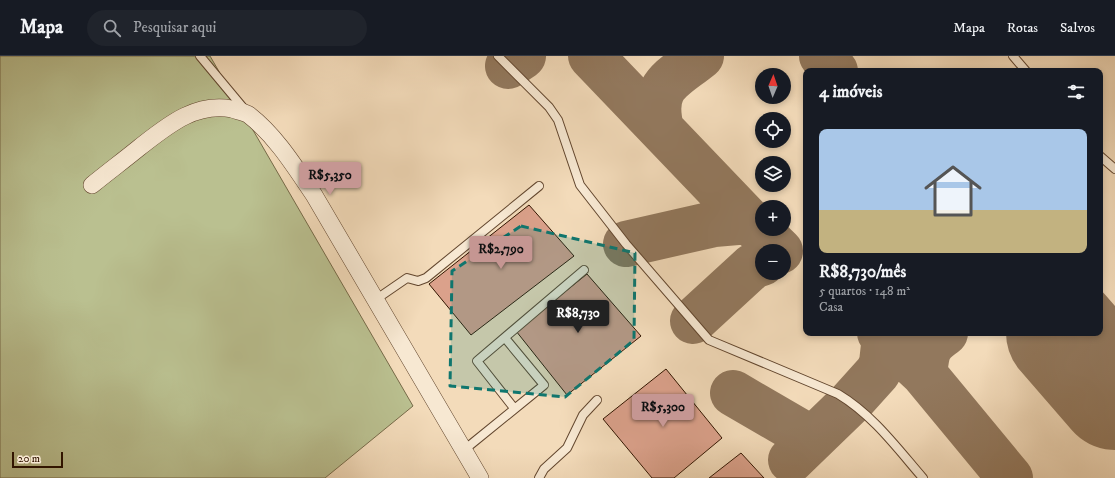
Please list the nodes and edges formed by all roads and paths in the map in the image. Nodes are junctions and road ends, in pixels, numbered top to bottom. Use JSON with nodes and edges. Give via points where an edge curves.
{"nodes":[{"id":1,"x":200,"y":56,"type":"edge"},
{"id":2,"x":498,"y":56,"type":"edge"},
{"id":3,"x":1013,"y":56,"type":"edge"},
{"id":4,"x":1023,"y":68,"type":"edge"},
{"id":5,"x":248,"y":114,"type":"junction"},
{"id":6,"x":1103,"y":159,"type":"edge"},
{"id":7,"x":1115,"y":169,"type":"edge"},
{"id":8,"x":92,"y":185,"type":"dead end"},
{"id":9,"x":539,"y":186,"type":"dead end"},
{"id":10,"x":584,"y":270,"type":"dead end"},
{"id":11,"x":375,"y":300,"type":"junction"},
{"id":12,"x":505,"y":338,"type":"junction"},
{"id":13,"x":597,"y":400,"type":"dead end"},
{"id":14,"x":514,"y":408,"type":"junction"},
{"id":15,"x":464,"y":450,"type":"junction"},
{"id":16,"x":480,"y":478,"type":"edge"},
{"id":17,"x":539,"y":478,"type":"edge"},
{"id":18,"x":923,"y":478,"type":"edge"}],
"edges":[{"from":1,"to":5,"type":"lane"},
{"from":2,"to":18,"type":"lane","via":[[549,107],[558,120],[580,185],[626,244],[709,340],[838,394],[851,402],[874,421]]},
{"from":3,"to":4,"type":"lane"},
{"from":5,"to":8,"type":"street","via":[[213,108],[184,116],[159,132]]},
{"from":5,"to":11,"type":"street","via":[[273,138],[300,174]]},
{"from":6,"to":7,"type":"lane"},
{"from":9,"to":11,"type":"lane","via":[[426,278],[418,281],[407,278]]},
{"from":10,"to":12,"type":"lane"},
{"from":11,"to":15,"type":"street"},
{"from":12,"to":14,"type":"lane","via":[[477,361]]},
{"from":12,"to":14,"type":"lane","via":[[544,385]]},
{"from":13,"to":17,"type":"lane","via":[[583,415],[566,448],[544,469]]},
{"from":14,"to":15,"type":"lane"},
{"from":15,"to":16,"type":"street"}]}
